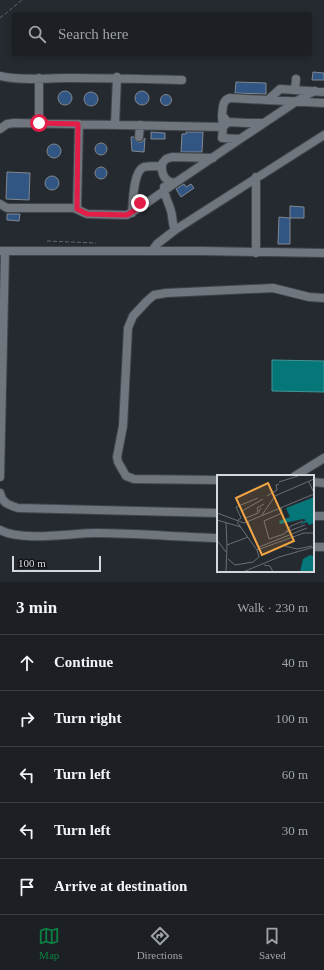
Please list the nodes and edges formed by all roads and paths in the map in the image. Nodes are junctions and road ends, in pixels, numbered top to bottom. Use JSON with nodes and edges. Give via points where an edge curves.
{"nodes":[{"id":1,"x":22,"y":0,"type":"edge"},
{"id":2,"x":0,"y":18,"type":"edge"},
{"id":3,"x":0,"y":76,"type":"edge"},
{"id":4,"x":117,"y":77,"type":"junction"},
{"id":5,"x":40,"y":78,"type":"junction"},
{"id":6,"x":296,"y":79,"type":"dead end"},
{"id":7,"x":182,"y":80,"type":"dead end"},
{"id":8,"x":296,"y":90,"type":"junction"},
{"id":9,"x":316,"y":90,"type":"edge"},
{"id":10,"x":268,"y":100,"type":"junction"},
{"id":11,"x":296,"y":102,"type":"junction"},
{"id":12,"x":324,"y":103,"type":"edge"},
{"id":13,"x":224,"y":122,"type":"junction"},
{"id":14,"x":39,"y":123,"type":"junction"},
{"id":15,"x":248,"y":123,"type":"junction"},
{"id":16,"x":264,"y":123,"type":"junction"},
{"id":17,"x":78,"y":124,"type":"junction"},
{"id":18,"x":115,"y":125,"type":"junction"},
{"id":19,"x":140,"y":125,"type":"junction"},
{"id":20,"x":0,"y":129,"type":"edge"},
{"id":21,"x":248,"y":134,"type":"junction"},
{"id":22,"x":324,"y":135,"type":"edge"},
{"id":23,"x":139,"y":137,"type":"dead end"},
{"id":24,"x":240,"y":139,"type":"junction"},
{"id":25,"x":213,"y":158,"type":"junction"},
{"id":26,"x":162,"y":165,"type":"junction"},
{"id":27,"x":162,"y":174,"type":"junction"},
{"id":28,"x":256,"y":177,"type":"junction"},
{"id":29,"x":175,"y":183,"type":"junction"},
{"id":30,"x":164,"y":191,"type":"junction"},
{"id":31,"x":133,"y":199,"type":"junction"},
{"id":32,"x":0,"y":204,"type":"edge"},
{"id":33,"x":145,"y":204,"type":"junction"},
{"id":34,"x":77,"y":209,"type":"junction"},
{"id":35,"x":132,"y":213,"type":"junction"},
{"id":36,"x":175,"y":230,"type":"junction"},
{"id":37,"x":47,"y":241,"type":"dead end"},
{"id":38,"x":100,"y":244,"type":"dead end"},
{"id":39,"x":2,"y":251,"type":"edge"},
{"id":40,"x":152,"y":252,"type":"junction"},
{"id":41,"x":256,"y":253,"type":"junction"},
{"id":42,"x":324,"y":253,"type":"edge"},
{"id":43,"x":324,"y":298,"type":"edge"},
{"id":44,"x":324,"y":458,"type":"edge"},
{"id":45,"x":298,"y":475,"type":"edge"},
{"id":46,"x":0,"y":477,"type":"edge"},
{"id":47,"x":217,"y":480,"type":"edge"},
{"id":48,"x":314,"y":482,"type":"edge"},
{"id":49,"x":324,"y":483,"type":"edge"},
{"id":50,"x":0,"y":493,"type":"edge"},
{"id":51,"x":217,"y":514,"type":"edge"},
{"id":52,"x":0,"y":530,"type":"edge"},
{"id":53,"x":217,"y":538,"type":"edge"}],
"edges":[{"from":1,"to":2,"type":"path"},
{"from":3,"to":5,"type":"lane"},
{"from":4,"to":5,"type":"lane"},
{"from":4,"to":7,"type":"lane"},
{"from":4,"to":18,"type":"lane"},
{"from":5,"to":14,"type":"lane"},
{"from":6,"to":8,"type":"lane"},
{"from":8,"to":9,"type":"lane"},
{"from":8,"to":10,"type":"lane","via":[[280,89]]},
{"from":9,"to":11,"type":"lane"},
{"from":10,"to":11,"type":"lane"},
{"from":10,"to":13,"type":"lane","via":[[227,99],[223,105]]},
{"from":11,"to":12,"type":"lane"},
{"from":11,"to":16,"type":"lane"},
{"from":13,"to":15,"type":"lane"},
{"from":13,"to":19,"type":"lane"},
{"from":13,"to":24,"type":"lane","via":[[222,138]]},
{"from":14,"to":17,"type":"lane"},
{"from":14,"to":20,"type":"lane","via":[[7,124]]},
{"from":15,"to":16,"type":"lane"},
{"from":15,"to":21,"type":"lane"},
{"from":16,"to":21,"type":"lane"},
{"from":17,"to":18,"type":"lane"},
{"from":17,"to":34,"type":"lane"},
{"from":18,"to":19,"type":"lane"},
{"from":19,"to":23,"type":"lane"},
{"from":21,"to":24,"type":"lane"},
{"from":22,"to":28,"type":"lane"},
{"from":24,"to":25,"type":"lane"},
{"from":25,"to":26,"type":"lane","via":[[172,157],[166,159]]},
{"from":25,"to":29,"type":"lane"},
{"from":26,"to":27,"type":"lane"},
{"from":26,"to":31,"type":"lane","via":[[144,167],[139,171]]},
{"from":27,"to":29,"type":"lane","via":[[168,181]]},
{"from":27,"to":30,"type":"lane"},
{"from":28,"to":36,"type":"lane"},
{"from":28,"to":41,"type":"lane"},
{"from":29,"to":30,"type":"lane"},
{"from":30,"to":33,"type":"lane"},
{"from":30,"to":36,"type":"lane"},
{"from":31,"to":33,"type":"lane"},
{"from":31,"to":35,"type":"lane"},
{"from":32,"to":34,"type":"lane","via":[[7,208]]},
{"from":33,"to":35,"type":"lane"},
{"from":34,"to":35,"type":"lane","via":[[87,214]]},
{"from":36,"to":40,"type":"lane","via":[[156,244]]},
{"from":37,"to":38,"type":"path"},
{"from":39,"to":40,"type":"lane"},
{"from":39,"to":46,"type":"lane"},
{"from":40,"to":41,"type":"lane"},
{"from":41,"to":42,"type":"lane"},
{"from":43,"to":47,"type":"lane","via":[[309,298],[273,288],[166,292],[154,295],[133,316],[128,328],[123,426],[117,457],[122,470],[126,476],[134,479]]},
{"from":44,"to":45,"type":"lane"},
{"from":48,"to":49,"type":"lane"},
{"from":50,"to":51,"type":"lane","via":[[4,502],[18,508]]},
{"from":52,"to":53,"type":"lane","via":[[16,535],[59,536],[96,533]]}]}
